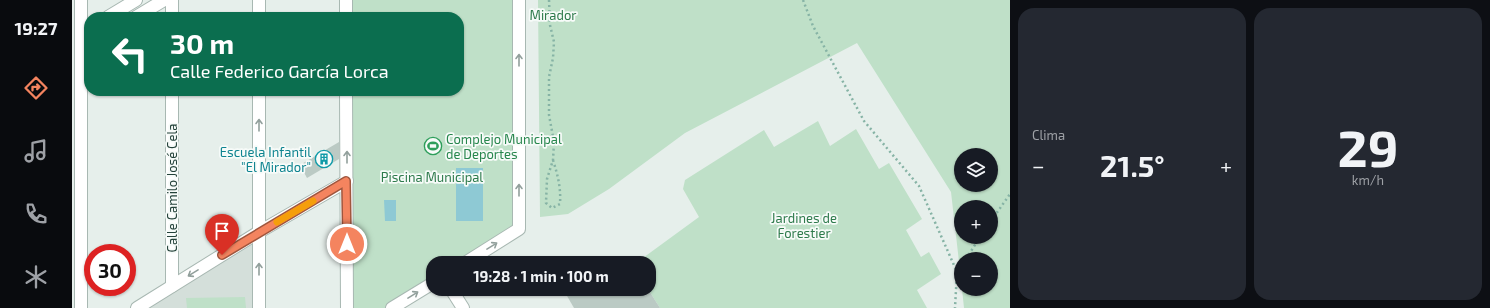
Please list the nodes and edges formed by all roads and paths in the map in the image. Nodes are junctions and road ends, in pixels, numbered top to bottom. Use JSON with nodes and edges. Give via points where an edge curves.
{"nodes":[{"id":1,"x":82,"y":0,"type":"edge"},
{"id":2,"x":136,"y":0,"type":"edge"},
{"id":3,"x":164,"y":0,"type":"edge"},
{"id":4,"x":172,"y":0,"type":"edge"},
{"id":5,"x":259,"y":0,"type":"edge"},
{"id":6,"x":346,"y":0,"type":"edge"},
{"id":7,"x":519,"y":0,"type":"edge"},
{"id":8,"x":549,"y":0,"type":"edge"},
{"id":9,"x":803,"y":0,"type":"edge"},
{"id":10,"x":116,"y":12,"type":"edge"},
{"id":11,"x":144,"y":12,"type":"edge"},
{"id":12,"x":172,"y":12,"type":"edge"},
{"id":13,"x":259,"y":12,"type":"edge"},
{"id":14,"x":346,"y":12,"type":"edge"},
{"id":15,"x":84,"y":21,"type":"edge"},
{"id":16,"x":84,"y":96,"type":"edge"},
{"id":17,"x":172,"y":96,"type":"edge"},
{"id":18,"x":259,"y":96,"type":"edge"},
{"id":19,"x":346,"y":96,"type":"edge"},
{"id":20,"x":553,"y":160,"type":"junction"},
{"id":21,"x":346,"y":181,"type":"junction"},
{"id":22,"x":1010,"y":194,"type":"edge"},
{"id":23,"x":998,"y":211,"type":"edge"},
{"id":24,"x":259,"y":232,"type":"junction"},
{"id":25,"x":476,"y":256,"type":"edge"},
{"id":26,"x":954,"y":265,"type":"edge"},
{"id":27,"x":172,"y":286,"type":"junction"},
{"id":28,"x":426,"y":287,"type":"edge"},
{"id":29,"x":455,"y":296,"type":"edge"},
{"id":30,"x":956,"y":296,"type":"edge"},
{"id":31,"x":81,"y":308,"type":"edge"},
{"id":32,"x":137,"y":308,"type":"edge"},
{"id":33,"x":259,"y":308,"type":"edge"},
{"id":34,"x":347,"y":308,"type":"edge"},
{"id":35,"x":392,"y":308,"type":"edge"},
{"id":36,"x":463,"y":308,"type":"edge"},
{"id":37,"x":955,"y":308,"type":"edge"}],
"edges":[{"from":1,"to":15,"type":"street"},
{"from":2,"to":10,"type":"street"},
{"from":3,"to":11,"type":"street"},
{"from":4,"to":12,"type":"street"},
{"from":5,"to":13,"type":"street"},
{"from":6,"to":14,"type":"street"},
{"from":25,"to":7,"type":"street","one_way":true,"via":[[519,229]]},
{"from":8,"to":20,"type":"path","via":[[554,42],[549,77]]},
{"from":9,"to":26,"type":"path","via":[[813,26],[864,121],[920,186]]},
{"from":16,"to":31,"type":"street"},
{"from":17,"to":27,"type":"street","name":"Calle Camilo José Cela"},
{"from":24,"to":18,"type":"street","one_way":true},
{"from":21,"to":19,"type":"street","one_way":true},
{"from":20,"to":20,"type":"path","via":[[546,186],[546,203],[552,208],[560,204],[561,188]]},
{"from":21,"to":24,"type":"street"},
{"from":21,"to":34,"type":"street"},
{"from":22,"to":23,"type":"path"},
{"from":24,"to":27,"type":"street","one_way":true},
{"from":33,"to":24,"type":"street","one_way":true},
{"from":27,"to":32,"type":"street"},
{"from":35,"to":28,"type":"street","one_way":true},
{"from":29,"to":36,"type":"street"},
{"from":30,"to":37,"type":"path"}]}
